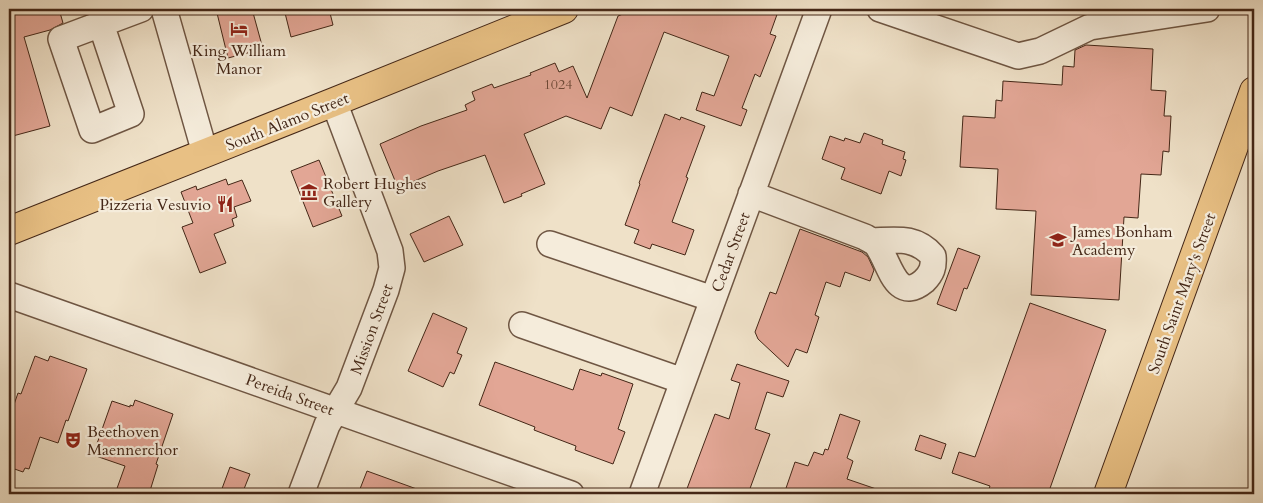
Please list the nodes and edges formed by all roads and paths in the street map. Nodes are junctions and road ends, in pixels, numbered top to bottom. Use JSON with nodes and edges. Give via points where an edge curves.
{"nodes":[{"id":1,"x":141,"y":9,"type":"edge"},
{"id":2,"x":164,"y":9,"type":"edge"},
{"id":3,"x":564,"y":9,"type":"edge"},
{"id":4,"x":819,"y":9,"type":"edge"},
{"id":5,"x":880,"y":9,"type":"edge"},
{"id":6,"x":1207,"y":9,"type":"edge"},
{"id":7,"x":100,"y":24,"type":"dead end"},
{"id":8,"x":1254,"y":91,"type":"edge"},
{"id":9,"x":334,"y":102,"type":"junction"},
{"id":10,"x":205,"y":153,"type":"junction"},
{"id":11,"x":751,"y":194,"type":"junction"},
{"id":12,"x":9,"y":231,"type":"edge"},
{"id":13,"x":872,"y":241,"type":"dead end"},
{"id":14,"x":550,"y":244,"type":"dead end"},
{"id":15,"x":9,"y":295,"type":"edge"},
{"id":16,"x":713,"y":299,"type":"junction"},
{"id":17,"x":522,"y":325,"type":"dead end"},
{"id":18,"x":683,"y":381,"type":"junction"},
{"id":19,"x":335,"y":410,"type":"junction"},
{"id":20,"x":301,"y":494,"type":"edge"},
{"id":21,"x":571,"y":494,"type":"edge"},
{"id":22,"x":642,"y":494,"type":"edge"},
{"id":23,"x":1108,"y":494,"type":"edge"}],
"edges":[{"from":1,"to":7,"type":"street"},
{"from":2,"to":10,"type":"street"},
{"from":3,"to":9,"type":"main road","name":"South Alamo Street"},
{"from":4,"to":11,"type":"street","name":"Cedar Street"},
{"from":5,"to":6,"type":"street","via":[[1018,56],[1040,51],[1090,27]]},
{"from":8,"to":23,"type":"main road","name":"South Saint Mary's Street"},
{"from":9,"to":10,"type":"main road","name":"South Alamo Street"},
{"from":9,"to":19,"type":"street","name":"Mission Street","via":[[390,251],[392,268],[349,388]]},
{"from":10,"to":12,"type":"main road","name":"South Alamo Street"},
{"from":11,"to":13,"type":"street"},
{"from":11,"to":16,"type":"street","name":"Cedar Street"},
{"from":14,"to":16,"type":"street"},
{"from":15,"to":19,"type":"street","name":"Pereida Street"},
{"from":16,"to":18,"type":"street","name":"Cedar Street"},
{"from":17,"to":18,"type":"street"},
{"from":18,"to":22,"type":"street","name":"Cedar Street"},
{"from":19,"to":20,"type":"street","name":"Mission Street"},
{"from":19,"to":21,"type":"street","name":"Pereida Street"}]}
